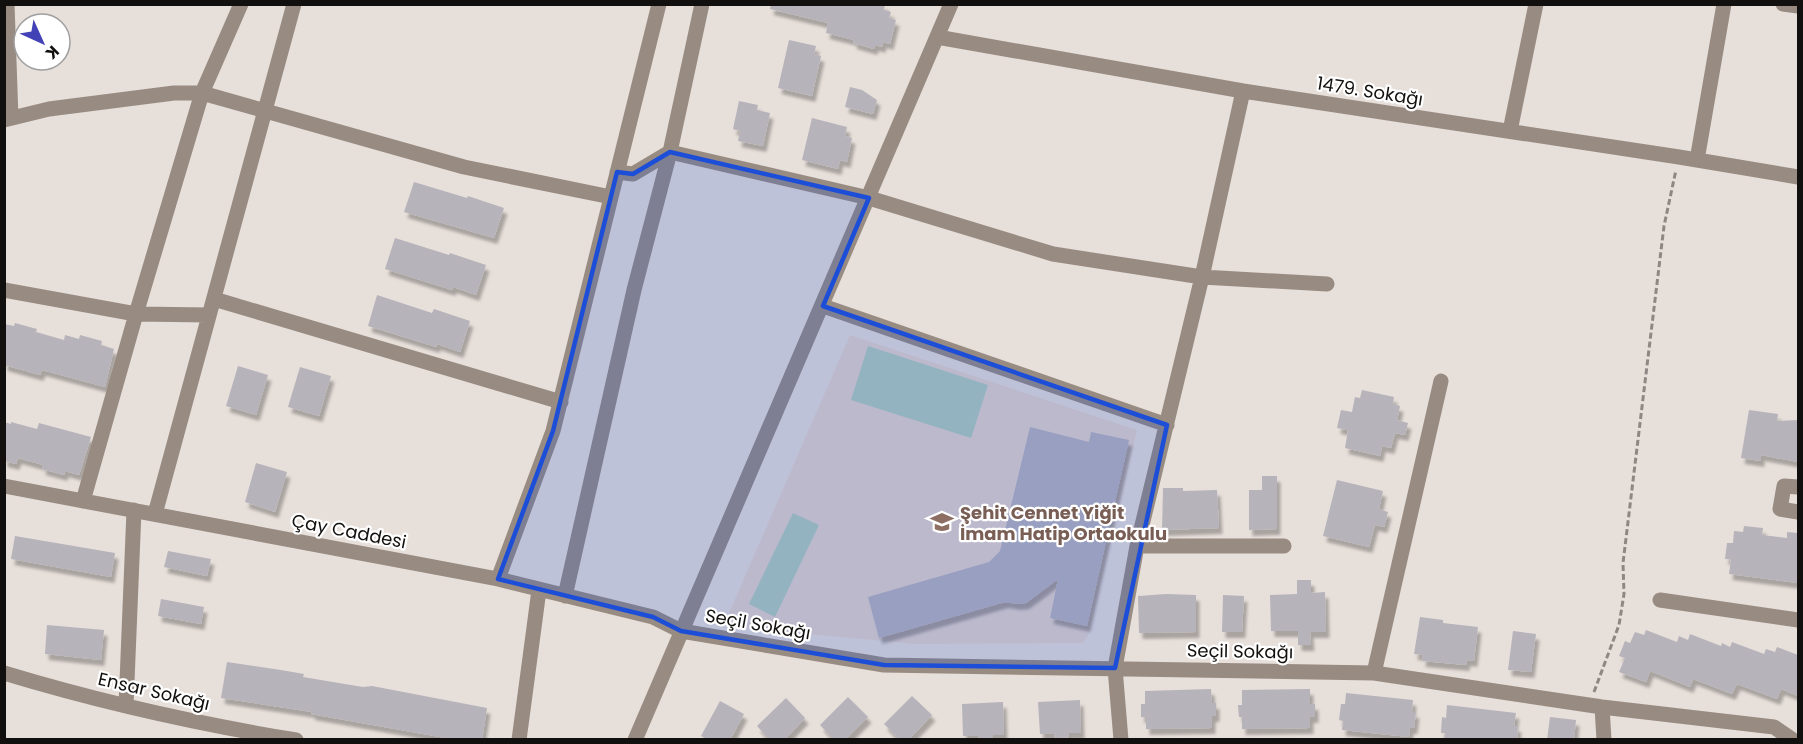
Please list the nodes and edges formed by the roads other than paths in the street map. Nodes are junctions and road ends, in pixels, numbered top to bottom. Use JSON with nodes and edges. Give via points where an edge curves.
{"nodes":[{"id":1,"x":7,"y":4,"type":"edge"},
{"id":2,"x":241,"y":4,"type":"edge"},
{"id":3,"x":294,"y":4,"type":"edge"},
{"id":4,"x":659,"y":4,"type":"edge"},
{"id":5,"x":702,"y":4,"type":"edge"},
{"id":6,"x":951,"y":4,"type":"edge"},
{"id":7,"x":1536,"y":4,"type":"edge"},
{"id":8,"x":1724,"y":4,"type":"edge"},
{"id":9,"x":1783,"y":4,"type":"edge"},
{"id":10,"x":1798,"y":6,"type":"edge"},
{"id":11,"x":937,"y":37,"type":"junction"},
{"id":12,"x":1243,"y":91,"type":"junction"},
{"id":13,"x":202,"y":93,"type":"junction"},
{"id":14,"x":265,"y":112,"type":"junction"},
{"id":15,"x":8,"y":119,"type":"edge"},
{"id":16,"x":1510,"y":131,"type":"junction"},
{"id":17,"x":670,"y":152,"type":"junction"},
{"id":18,"x":1697,"y":160,"type":"junction"},
{"id":19,"x":617,"y":172,"type":"junction"},
{"id":20,"x":1798,"y":177,"type":"edge"},
{"id":21,"x":611,"y":197,"type":"junction"},
{"id":22,"x":869,"y":198,"type":"junction"},
{"id":23,"x":1202,"y":278,"type":"junction"},
{"id":24,"x":1327,"y":284,"type":"dead end"},
{"id":25,"x":4,"y":290,"type":"edge"},
{"id":26,"x":214,"y":299,"type":"junction"},
{"id":27,"x":823,"y":306,"type":"junction"},
{"id":28,"x":136,"y":314,"type":"junction"},
{"id":29,"x":209,"y":315,"type":"junction"},
{"id":30,"x":1441,"y":381,"type":"dead end"},
{"id":31,"x":561,"y":402,"type":"junction"},
{"id":32,"x":1167,"y":425,"type":"junction"},
{"id":33,"x":4,"y":486,"type":"edge"},
{"id":34,"x":1798,"y":487,"type":"edge"},
{"id":35,"x":83,"y":501,"type":"junction"},
{"id":36,"x":134,"y":510,"type":"junction"},
{"id":37,"x":1798,"y":512,"type":"edge"},
{"id":38,"x":155,"y":514,"type":"junction"},
{"id":39,"x":1137,"y":546,"type":"junction"},
{"id":40,"x":1284,"y":546,"type":"dead end"},
{"id":41,"x":498,"y":579,"type":"junction"},
{"id":42,"x":539,"y":590,"type":"junction"},
{"id":43,"x":565,"y":596,"type":"junction"},
{"id":44,"x":1659,"y":600,"type":"dead end"},
{"id":45,"x":1798,"y":620,"type":"edge"},
{"id":46,"x":681,"y":631,"type":"junction"},
{"id":47,"x":1115,"y":668,"type":"junction"},
{"id":48,"x":4,"y":673,"type":"edge"},
{"id":49,"x":1374,"y":673,"type":"junction"},
{"id":50,"x":126,"y":706,"type":"junction"},
{"id":51,"x":1596,"y":706,"type":"junction"},
{"id":52,"x":296,"y":740,"type":"edge"},
{"id":53,"x":519,"y":740,"type":"edge"},
{"id":54,"x":635,"y":740,"type":"edge"},
{"id":55,"x":1121,"y":740,"type":"edge"},
{"id":56,"x":1604,"y":740,"type":"edge"},
{"id":57,"x":1793,"y":740,"type":"edge"}],
"edges":[{"from":1,"to":15,"type":"street"},
{"from":2,"to":13,"type":"street"},
{"from":3,"to":14,"type":"street"},
{"from":4,"to":19,"type":"street"},
{"from":5,"to":17,"type":"street"},
{"from":6,"to":11,"type":"street"},
{"from":7,"to":16,"type":"street"},
{"from":8,"to":18,"type":"street"},
{"from":9,"to":10,"type":"street"},
{"from":11,"to":12,"type":"street","name":"1479. Sokağı"},
{"from":11,"to":22,"type":"street"},
{"from":12,"to":16,"type":"street","name":"1479. Sokağı"},
{"from":12,"to":23,"type":"street"},
{"from":13,"to":14,"type":"street"},
{"from":13,"to":15,"type":"street","via":[[49,109]]},
{"from":13,"to":28,"type":"street"},
{"from":14,"to":21,"type":"street","via":[[464,167]]},
{"from":14,"to":26,"type":"street"},
{"from":16,"to":18,"type":"street","name":"1479. Sokağı"},
{"from":17,"to":19,"type":"street","via":[[633,174]]},
{"from":17,"to":22,"type":"street"},
{"from":17,"to":43,"type":"street","via":[[634,290]]},
{"from":18,"to":20,"type":"street","name":"1479. Sokağı"},
{"from":19,"to":21,"type":"street"},
{"from":21,"to":31,"type":"street"},
{"from":22,"to":23,"type":"street","via":[[1053,254]]},
{"from":22,"to":27,"type":"street"},
{"from":23,"to":24,"type":"street"},
{"from":23,"to":32,"type":"street"},
{"from":25,"to":28,"type":"street"},
{"from":26,"to":29,"type":"street"},
{"from":26,"to":31,"type":"street"},
{"from":27,"to":32,"type":"street"},
{"from":27,"to":46,"type":"street"},
{"from":28,"to":29,"type":"street"},
{"from":28,"to":35,"type":"street"},
{"from":29,"to":38,"type":"street"},
{"from":30,"to":49,"type":"street"},
{"from":31,"to":41,"type":"street"},
{"from":32,"to":39,"type":"street"},
{"from":33,"to":35,"type":"street","name":"Çay Caddesi"},
{"from":34,"to":37,"type":"street","via":[[1784,486],[1780,509]]},
{"from":35,"to":36,"type":"street","name":"Çay Caddesi"},
{"from":36,"to":38,"type":"street","name":"Çay Caddesi"},
{"from":36,"to":50,"type":"street"},
{"from":38,"to":41,"type":"street","name":"Çay Caddesi"},
{"from":39,"to":40,"type":"street"},
{"from":39,"to":47,"type":"street"},
{"from":41,"to":42,"type":"street","name":"Çay Caddesi"},
{"from":42,"to":43,"type":"street","name":"Çay Caddesi"},
{"from":42,"to":53,"type":"street"},
{"from":43,"to":46,"type":"street","name":"Çay Caddesi","via":[[653,617]]},
{"from":44,"to":45,"type":"street"},
{"from":46,"to":47,"type":"street","name":"Seçil Sokağı","via":[[884,665]]},
{"from":46,"to":54,"type":"street"},
{"from":47,"to":49,"type":"street","name":"Seçil Sokağı"},
{"from":47,"to":55,"type":"street"},
{"from":48,"to":50,"type":"street","name":"Ensar Sokağı"},
{"from":49,"to":51,"type":"street","name":"Seçil Sokağı"},
{"from":50,"to":52,"type":"street","name":"Ensar Sokağı"},
{"from":51,"to":56,"type":"street"},
{"from":51,"to":57,"type":"street","name":"Seçil Sokağı","via":[[1774,727]]}]}
